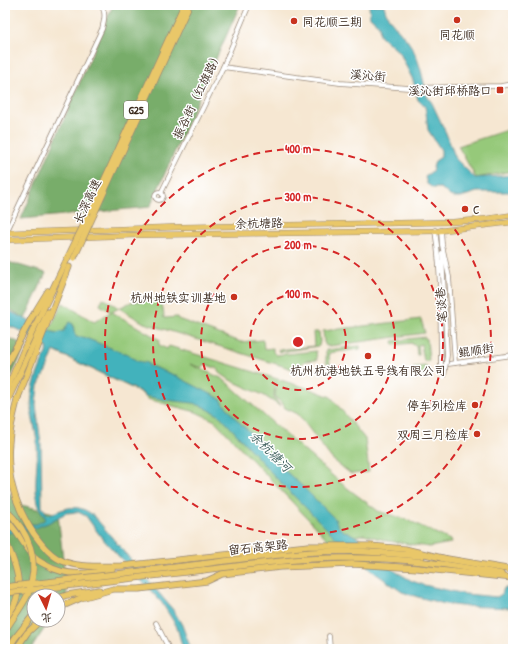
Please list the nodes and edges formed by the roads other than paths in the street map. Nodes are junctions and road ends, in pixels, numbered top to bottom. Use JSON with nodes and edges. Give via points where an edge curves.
{"nodes":[{"id":1,"x":100,"y":5,"type":"edge"},
{"id":2,"x":184,"y":5,"type":"edge"},
{"id":3,"x":189,"y":5,"type":"edge"},
{"id":4,"x":249,"y":5,"type":"edge"},
{"id":5,"x":223,"y":67,"type":"junction"},
{"id":6,"x":513,"y":84,"type":"edge"},
{"id":7,"x":161,"y":193,"type":"dead end"},
{"id":8,"x":91,"y":215,"type":"junction"},
{"id":9,"x":513,"y":215,"type":"edge"},
{"id":10,"x":513,"y":222,"type":"edge"},
{"id":11,"x":435,"y":230,"type":"junction"},
{"id":12,"x":441,"y":230,"type":"junction"},
{"id":13,"x":5,"y":233,"type":"edge"},
{"id":14,"x":5,"y":240,"type":"edge"},
{"id":15,"x":442,"y":245,"type":"junction"},
{"id":16,"x":438,"y":248,"type":"junction"},
{"id":17,"x":67,"y":266,"type":"junction"},
{"id":18,"x":443,"y":274,"type":"junction"},
{"id":19,"x":28,"y":347,"type":"junction"},
{"id":20,"x":513,"y":355,"type":"edge"},
{"id":21,"x":456,"y":363,"type":"junction"},
{"id":22,"x":441,"y":365,"type":"joint"},
{"id":23,"x":5,"y":367,"type":"edge"},
{"id":24,"x":444,"y":377,"type":"dead end"},
{"id":25,"x":5,"y":394,"type":"edge"},
{"id":26,"x":18,"y":397,"type":"junction"},
{"id":27,"x":5,"y":406,"type":"edge"},
{"id":28,"x":5,"y":440,"type":"edge"},
{"id":29,"x":5,"y":510,"type":"edge"},
{"id":30,"x":5,"y":519,"type":"edge"},
{"id":31,"x":5,"y":540,"type":"edge"},
{"id":32,"x":446,"y":559,"type":"junction"},
{"id":33,"x":122,"y":566,"type":"junction"},
{"id":34,"x":513,"y":570,"type":"edge"},
{"id":35,"x":513,"y":577,"type":"edge"},
{"id":36,"x":5,"y":587,"type":"edge"},
{"id":37,"x":114,"y":589,"type":"junction"},
{"id":38,"x":5,"y":593,"type":"edge"},
{"id":39,"x":66,"y":595,"type":"edge"},
{"id":40,"x":66,"y":604,"type":"edge"},
{"id":41,"x":5,"y":620,"type":"edge"},
{"id":42,"x":156,"y":623,"type":"dead end"},
{"id":43,"x":26,"y":624,"type":"edge"},
{"id":44,"x":32,"y":628,"type":"edge"},
{"id":45,"x":5,"y":631,"type":"edge"},
{"id":46,"x":328,"y":636,"type":"dead end"},
{"id":47,"x":8,"y":649,"type":"edge"},
{"id":48,"x":16,"y":649,"type":"edge"},
{"id":49,"x":168,"y":649,"type":"edge"},
{"id":50,"x":330,"y":649,"type":"edge"}],
"edges":[{"from":1,"to":13,"type":"street","via":[[105,15],[102,29]]},
{"from":2,"to":8,"type":"highway","name":"长深高速","number":"G25"},
{"from":3,"to":8,"type":"highway","name":"长深高速","number":"G25"},
{"from":4,"to":5,"type":"street","name":"振谷街（红旗路）"},
{"from":5,"to":6,"type":"street","name":"溪沁街","via":[[340,83],[414,88]]},
{"from":5,"to":7,"type":"street","name":"振谷街（红旗路）"},
{"from":8,"to":17,"type":"highway","name":"长深高速","number":"G25","bridge":true},
{"from":9,"to":13,"type":"main road","name":"余杭塘路","via":[[453,222]]},
{"from":10,"to":12,"type":"main road","name":"余杭塘路"},
{"from":11,"to":12,"type":"main road","name":"余杭塘路"},
{"from":11,"to":14,"type":"main road","name":"余杭塘路","via":[[137,234]]},
{"from":11,"to":16,"type":"street","name":"笔谈巷"},
{"from":12,"to":15,"type":"street","name":"笔谈巷"},
{"from":15,"to":18,"type":"street","name":"笔谈巷"},
{"from":15,"to":21,"type":"street","name":"笔谈巷","via":[[448,277]]},
{"from":16,"to":18,"type":"street","name":"笔谈巷"},
{"from":16,"to":22,"type":"street","name":"笔谈巷"},
{"from":17,"to":19,"type":"highway","name":"长深高速","number":"G25"},
{"from":17,"to":23,"type":"highway","via":[[31,320]]},
{"from":17,"to":26,"type":"highway"},
{"from":18,"to":24,"type":"street","name":"笔谈巷","bridge":true,"via":[[447,355]]},
{"from":19,"to":25,"type":"highway","name":"长深高速","number":"G25"},
{"from":19,"to":27,"type":"highway","name":"长深高速","number":"G25"},
{"from":20,"to":21,"type":"street","name":"鲲顺街"},
{"from":21,"to":22,"type":"street","name":"鲲顺街"},
{"from":26,"to":28,"type":"highway"},
{"from":26,"to":33,"type":"highway","via":[[9,441],[10,474],[17,504],[38,541],[55,557],[65,562],[95,567]]},
{"from":29,"to":45,"type":"highway","bridge":true,"via":[[25,533],[33,565],[27,594]]},
{"from":30,"to":33,"type":"highway","bridge":true,"via":[[36,559],[49,567],[64,573],[84,573]]},
{"from":31,"to":41,"type":"highway","bridge":true,"via":[[15,562],[19,585],[13,607]]},
{"from":32,"to":33,"type":"highway","via":[[405,549],[308,546]]},
{"from":32,"to":34,"type":"highway","name":"留石高架路"},
{"from":32,"to":36,"type":"highway","name":"留石高架路","bridge":true,"via":[[338,551],[226,561]]},
{"from":35,"to":37,"type":"highway","via":[[352,564],[288,566],[222,574],[207,581]]},
{"from":35,"to":38,"type":"highway","name":"留石高架路","bridge":true,"via":[[409,560],[339,558],[203,570]]},
{"from":37,"to":39,"type":"highway"},
{"from":37,"to":40,"type":"highway"},
{"from":42,"to":49,"type":"street"},
{"from":43,"to":47,"type":"highway"},
{"from":44,"to":48,"type":"highway"},
{"from":46,"to":50,"type":"street"}]}
